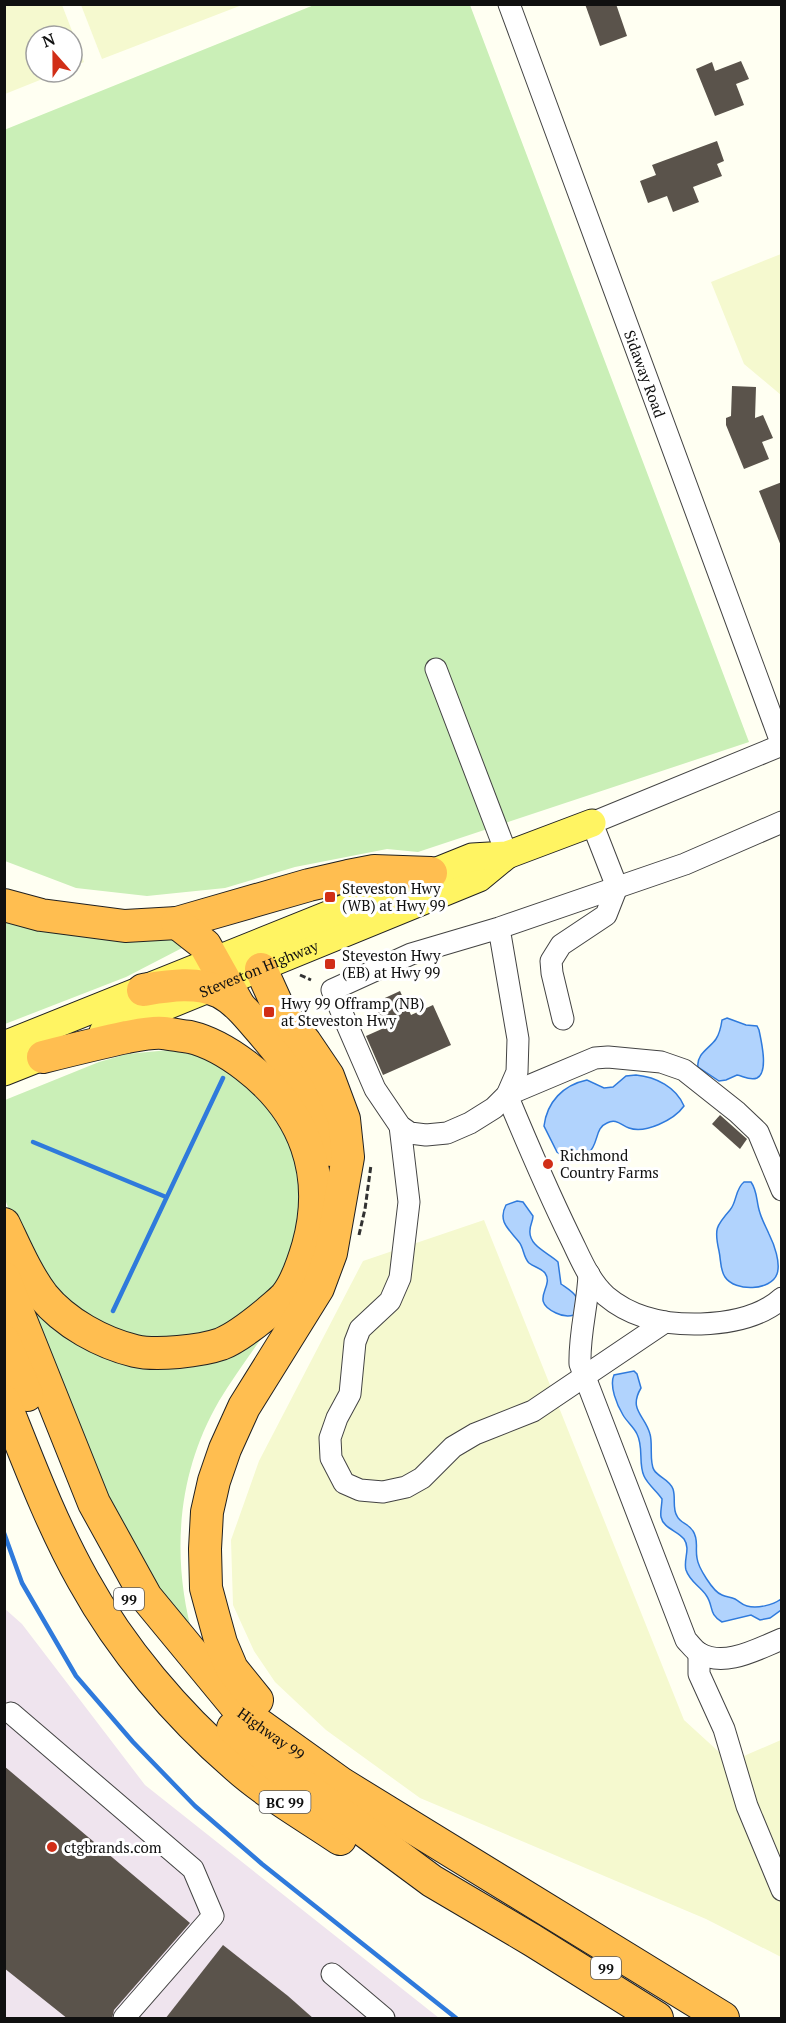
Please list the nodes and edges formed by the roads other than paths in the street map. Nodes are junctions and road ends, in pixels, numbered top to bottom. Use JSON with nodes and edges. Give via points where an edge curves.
{"nodes":[{"id":1,"x":509,"y":4,"type":"edge"},
{"id":2,"x":436,"y":669,"type":"dead end"},
{"id":3,"x":782,"y":745,"type":"edge"},
{"id":4,"x":782,"y":822,"type":"edge"},
{"id":5,"x":592,"y":823,"type":"junction"},
{"id":6,"x":507,"y":855,"type":"junction"},
{"id":7,"x":431,"y":873,"type":"junction"},
{"id":8,"x":617,"y":887,"type":"junction"},
{"id":9,"x":4,"y":905,"type":"edge"},
{"id":10,"x":177,"y":923,"type":"junction"},
{"id":11,"x":499,"y":928,"type":"junction"},
{"id":12,"x":261,"y":969,"type":"junction"},
{"id":13,"x":222,"y":984,"type":"junction"},
{"id":14,"x":143,"y":990,"type":"joint"},
{"id":15,"x":563,"y":1019,"type":"dead end"},
{"id":16,"x":4,"y":1045,"type":"edge"},
{"id":17,"x":43,"y":1057,"type":"junction"},
{"id":18,"x":4,"y":1072,"type":"edge"},
{"id":19,"x":507,"y":1095,"type":"junction"},
{"id":20,"x":405,"y":1130,"type":"junction"},
{"id":21,"x":782,"y":1190,"type":"edge"},
{"id":22,"x":339,"y":1198,"type":"junction"},
{"id":23,"x":4,"y":1224,"type":"edge"},
{"id":24,"x":589,"y":1274,"type":"junction"},
{"id":25,"x":4,"y":1278,"type":"edge"},
{"id":26,"x":782,"y":1298,"type":"edge"},
{"id":27,"x":665,"y":1322,"type":"junction"},
{"id":28,"x":4,"y":1341,"type":"edge"},
{"id":29,"x":584,"y":1377,"type":"junction"},
{"id":30,"x":4,"y":1401,"type":"edge"},
{"id":31,"x":4,"y":1448,"type":"edge"},
{"id":32,"x":36,"y":1480,"type":"junction"},
{"id":33,"x":782,"y":1639,"type":"edge"},
{"id":34,"x":699,"y":1653,"type":"junction"},
{"id":35,"x":11,"y":1713,"type":"dead end"},
{"id":36,"x":334,"y":1794,"type":"junction"},
{"id":37,"x":782,"y":1890,"type":"edge"},
{"id":38,"x":332,"y":1974,"type":"dead end"},
{"id":39,"x":124,"y":2019,"type":"edge"},
{"id":40,"x":384,"y":2019,"type":"edge"},
{"id":41,"x":636,"y":2019,"type":"edge"},
{"id":42,"x":657,"y":2019,"type":"edge"},
{"id":43,"x":689,"y":2019,"type":"edge"},
{"id":44,"x":723,"y":2019,"type":"edge"}],
"edges":[{"from":1,"to":3,"type":"street","name":"Sidaway Road"},
{"from":2,"to":6,"type":"street"},
{"from":3,"to":5,"type":"street","name":"Steveston Highway"},
{"from":4,"to":8,"type":"street","via":[[685,864]]},
{"from":5,"to":6,"type":"main road","name":"Steveston Highway"},
{"from":5,"to":8,"type":"street"},
{"from":6,"to":7,"type":"main road","name":"Steveston Highway","via":[[472,857]]},
{"from":6,"to":12,"type":"main road","name":"Steveston Highway","via":[[479,878]]},
{"from":7,"to":10,"type":"highway","via":[[374,871],[348,876]]},
{"from":7,"to":13,"type":"main road","name":"Steveston Highway"},
{"from":8,"to":11,"type":"street"},
{"from":8,"to":15,"type":"street","via":[[606,915],[561,945],[551,961]]},
{"from":9,"to":10,"type":"highway","via":[[40,915],[125,926]]},
{"from":10,"to":13,"type":"highway","via":[[205,945]]},
{"from":11,"to":19,"type":"street","via":[[518,1039],[517,1072]]},
{"from":11,"to":20,"type":"street","via":[[411,954],[332,990],[375,1089]]},
{"from":12,"to":13,"type":"main road","name":"Steveston Highway"},
{"from":12,"to":22,"type":"highway","via":[[280,1011],[328,1076],[344,1119],[348,1157]]},
{"from":13,"to":14,"type":"highway"},
{"from":13,"to":17,"type":"main road","name":"Steveston Highway"},
{"from":13,"to":22,"type":"highway","via":[[306,1088],[335,1159]]},
{"from":14,"to":16,"type":"main road"},
{"from":17,"to":18,"type":"main road","name":"Steveston Highway"},
{"from":17,"to":23,"type":"highway","via":[[162,1033],[209,1043],[230,1054],[261,1077],[287,1106],[304,1138],[315,1188],[312,1230],[303,1264],[286,1296],[258,1321],[222,1344],[179,1352],[137,1352],[70,1322],[44,1297]]},
{"from":19,"to":20,"type":"street","via":[[494,1108],[447,1133],[426,1135]]},
{"from":19,"to":21,"type":"street","via":[[595,1058],[661,1062],[684,1070],[758,1132]]},
{"from":19,"to":24,"type":"street","via":[[543,1182]]},
{"from":20,"to":29,"type":"street","via":[[409,1202],[400,1278],[390,1302],[360,1329],[350,1394],[330,1438],[331,1458],[344,1483],[360,1490],[383,1492],[406,1487],[422,1478],[453,1447],[533,1411]]},
{"from":22,"to":36,"type":"highway","via":[[331,1253],[318,1288],[244,1407],[225,1449],[207,1512],[205,1549],[206,1588],[232,1669],[282,1723],[330,1762]]},
{"from":24,"to":27,"type":"street","via":[[604,1294],[622,1308]]},
{"from":24,"to":29,"type":"street","via":[[579,1343]]},
{"from":25,"to":36,"type":"highway","name":"Highway 99","via":[[94,1503],[146,1597],[240,1710]]},
{"from":26,"to":27,"type":"street","via":[[756,1314],[721,1324]]},
{"from":27,"to":29,"type":"street"},
{"from":28,"to":36,"type":"highway","number":"99","via":[[74,1501],[156,1640],[237,1731],[278,1767]]},
{"from":29,"to":34,"type":"street","via":[[686,1640]]},
{"from":30,"to":32,"type":"highway","number":"BC 99"},
{"from":31,"to":32,"type":"highway","via":[[14,1468]]},
{"from":32,"to":41,"type":"highway","number":"BC 99","via":[[83,1581],[125,1645],[173,1706],[236,1767],[523,1957]]},
{"from":33,"to":34,"type":"street","via":[[746,1654],[721,1659]]},
{"from":34,"to":37,"type":"street","via":[[699,1674],[724,1729],[747,1806]]},
{"from":35,"to":39,"type":"street","via":[[193,1869],[213,1916]]},
{"from":36,"to":42,"type":"highway","number":"99","via":[[432,1881]]},
{"from":36,"to":43,"type":"highway","number":"99","via":[[521,1920]]},
{"from":36,"to":44,"type":"highway","name":"Highway 99"},
{"from":38,"to":40,"type":"street"}]}
